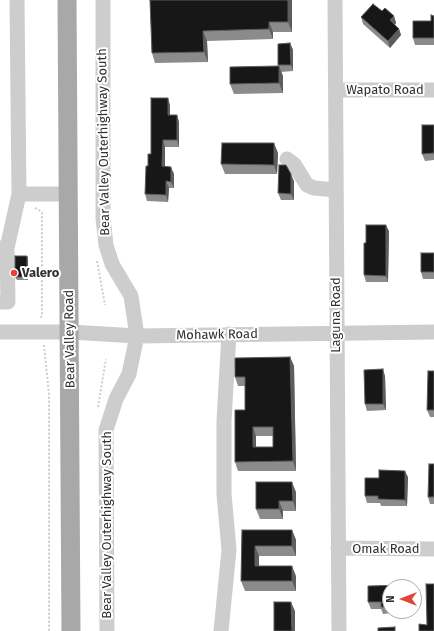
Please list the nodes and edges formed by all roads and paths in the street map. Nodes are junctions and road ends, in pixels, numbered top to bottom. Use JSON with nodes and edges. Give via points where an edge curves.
{"nodes":[{"id":1,"x":17,"y":0,"type":"edge"},
{"id":2,"x":67,"y":0,"type":"edge"},
{"id":3,"x":104,"y":0,"type":"edge"},
{"id":4,"x":335,"y":0,"type":"edge"},
{"id":5,"x":336,"y":90,"type":"junction"},
{"id":6,"x":434,"y":90,"type":"edge"},
{"id":7,"x":287,"y":159,"type":"dead end"},
{"id":8,"x":336,"y":190,"type":"junction"},
{"id":9,"x":68,"y":194,"type":"junction"},
{"id":10,"x":18,"y":199,"type":"junction"},
{"id":11,"x":4,"y":248,"type":"edge"},
{"id":12,"x":0,"y":302,"type":"edge"},
{"id":13,"x":33,"y":320,"type":"dead end"},
{"id":14,"x":0,"y":332,"type":"edge"},
{"id":15,"x":70,"y":332,"type":"junction"},
{"id":16,"x":434,"y":332,"type":"edge"},
{"id":17,"x":336,"y":333,"type":"junction"},
{"id":18,"x":229,"y":334,"type":"junction"},
{"id":19,"x":137,"y":336,"type":"junction"},
{"id":20,"x":42,"y":342,"type":"dead end"},
{"id":21,"x":338,"y":548,"type":"junction"},
{"id":22,"x":434,"y":549,"type":"edge"},
{"id":23,"x":49,"y":631,"type":"edge"},
{"id":24,"x":71,"y":631,"type":"edge"},
{"id":25,"x":107,"y":631,"type":"edge"},
{"id":26,"x":221,"y":631,"type":"edge"},
{"id":27,"x":339,"y":631,"type":"edge"}],
"edges":[{"from":1,"to":10,"type":"street"},
{"from":2,"to":9,"type":"main road","name":"Bear Valley Road"},
{"from":3,"to":19,"type":"street","name":"Bear Valley Outerhighway South","via":[[103,218],[106,245],[112,264],[131,296]]},
{"from":4,"to":5,"type":"street","name":"Laguna Road"},
{"from":5,"to":6,"type":"street","name":"Wapato Road"},
{"from":5,"to":8,"type":"street","name":"Laguna Road"},
{"from":7,"to":8,"type":"street","via":[[294,164],[307,185]]},
{"from":8,"to":17,"type":"street","name":"Laguna Road"},
{"from":9,"to":10,"type":"street"},
{"from":9,"to":15,"type":"main road","name":"Bear Valley Road"},
{"from":10,"to":11,"type":"street"},
{"from":10,"to":13,"type":"path","via":[[42,213],[42,316]]},
{"from":11,"to":12,"type":"street","via":[[8,302]]},
{"from":14,"to":15,"type":"street","name":"Mohawk Road"},
{"from":15,"to":19,"type":"street","name":"Mohawk Road"},
{"from":15,"to":24,"type":"main road","name":"Bear Valley Road"},
{"from":16,"to":17,"type":"street","name":"Mohawk Road"},
{"from":17,"to":18,"type":"street","name":"Mohawk Road"},
{"from":17,"to":21,"type":"street","name":"Laguna Road"},
{"from":18,"to":19,"type":"street","name":"Mohawk Road"},
{"from":18,"to":26,"type":"street","via":[[224,421],[224,494],[229,550]]},
{"from":19,"to":25,"type":"street","name":"Bear Valley Outerhighway South","via":[[129,374],[116,399],[106,430]]},
{"from":20,"to":23,"type":"path","via":[[45,349],[49,394]]},
{"from":21,"to":22,"type":"street","name":"Omak Road"},
{"from":21,"to":27,"type":"street","name":"Laguna Road"}]}
